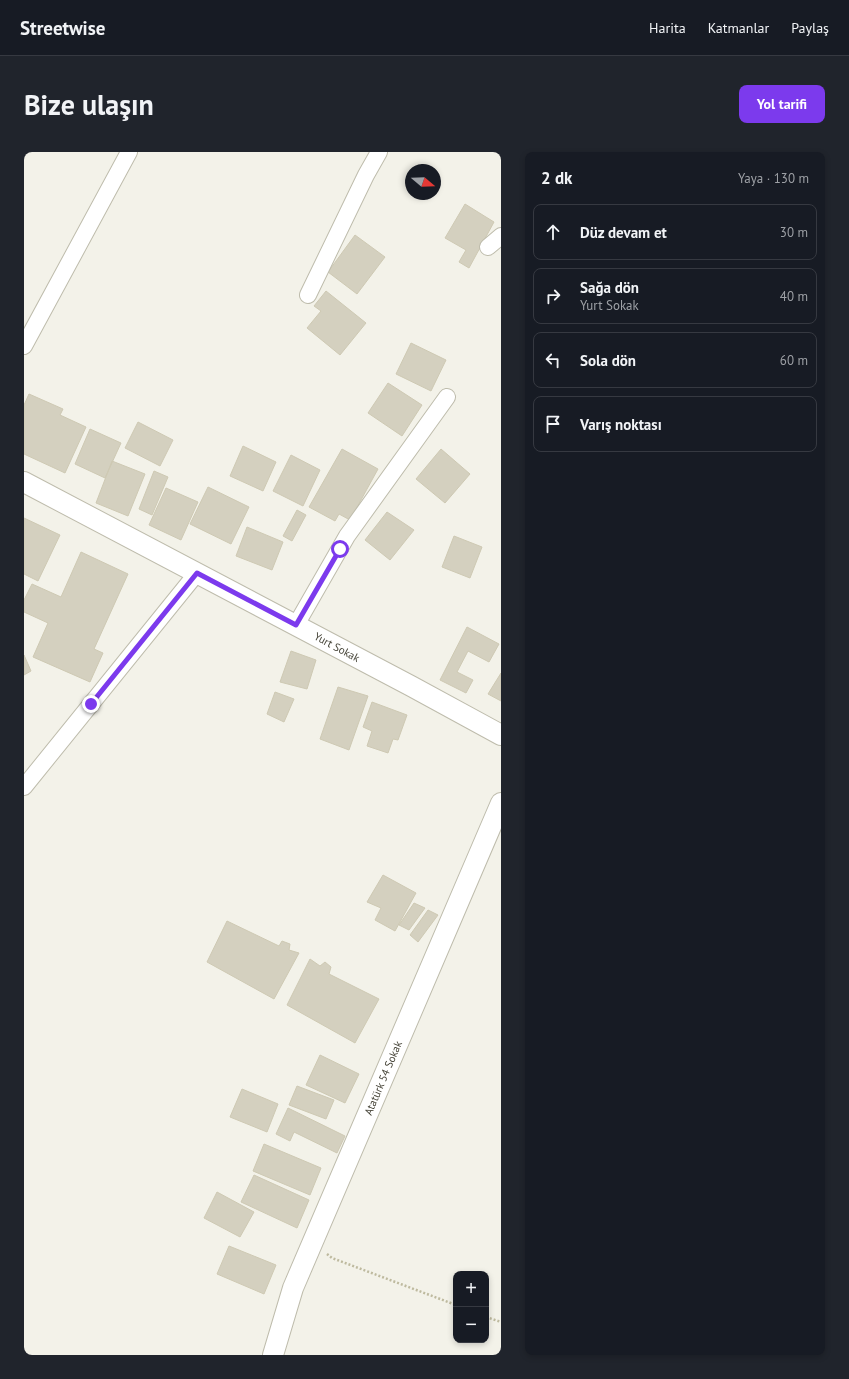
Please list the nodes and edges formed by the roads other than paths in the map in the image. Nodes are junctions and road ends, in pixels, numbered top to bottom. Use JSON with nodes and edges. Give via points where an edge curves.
{"nodes":[{"id":1,"x":129,"y":152,"type":"edge"},
{"id":2,"x":379,"y":152,"type":"edge"},
{"id":3,"x":501,"y":236,"type":"edge"},
{"id":4,"x":488,"y":247,"type":"dead end"},
{"id":5,"x":308,"y":295,"type":"dead end"},
{"id":6,"x":24,"y":346,"type":"edge"},
{"id":7,"x":447,"y":397,"type":"dead end"},
{"id":8,"x":24,"y":482,"type":"edge"},
{"id":9,"x":197,"y":573,"type":"junction"},
{"id":10,"x":296,"y":625,"type":"junction"},
{"id":11,"x":501,"y":735,"type":"edge"},
{"id":12,"x":24,"y":787,"type":"edge"},
{"id":13,"x":501,"y":803,"type":"edge"},
{"id":14,"x":273,"y":1355,"type":"edge"}],
"edges":[{"from":1,"to":6,"type":"street"},
{"from":2,"to":5,"type":"street"},
{"from":3,"to":4,"type":"street"},
{"from":7,"to":10,"type":"street","via":[[347,536]]},
{"from":8,"to":9,"type":"street","name":"Yurt Sokak"},
{"from":9,"to":10,"type":"street","name":"Yurt Sokak"},
{"from":9,"to":12,"type":"street"},
{"from":10,"to":11,"type":"street","name":"Yurt Sokak"},
{"from":13,"to":14,"type":"street","name":"Atatürk 54 Sokak","via":[[293,1288]]}]}
